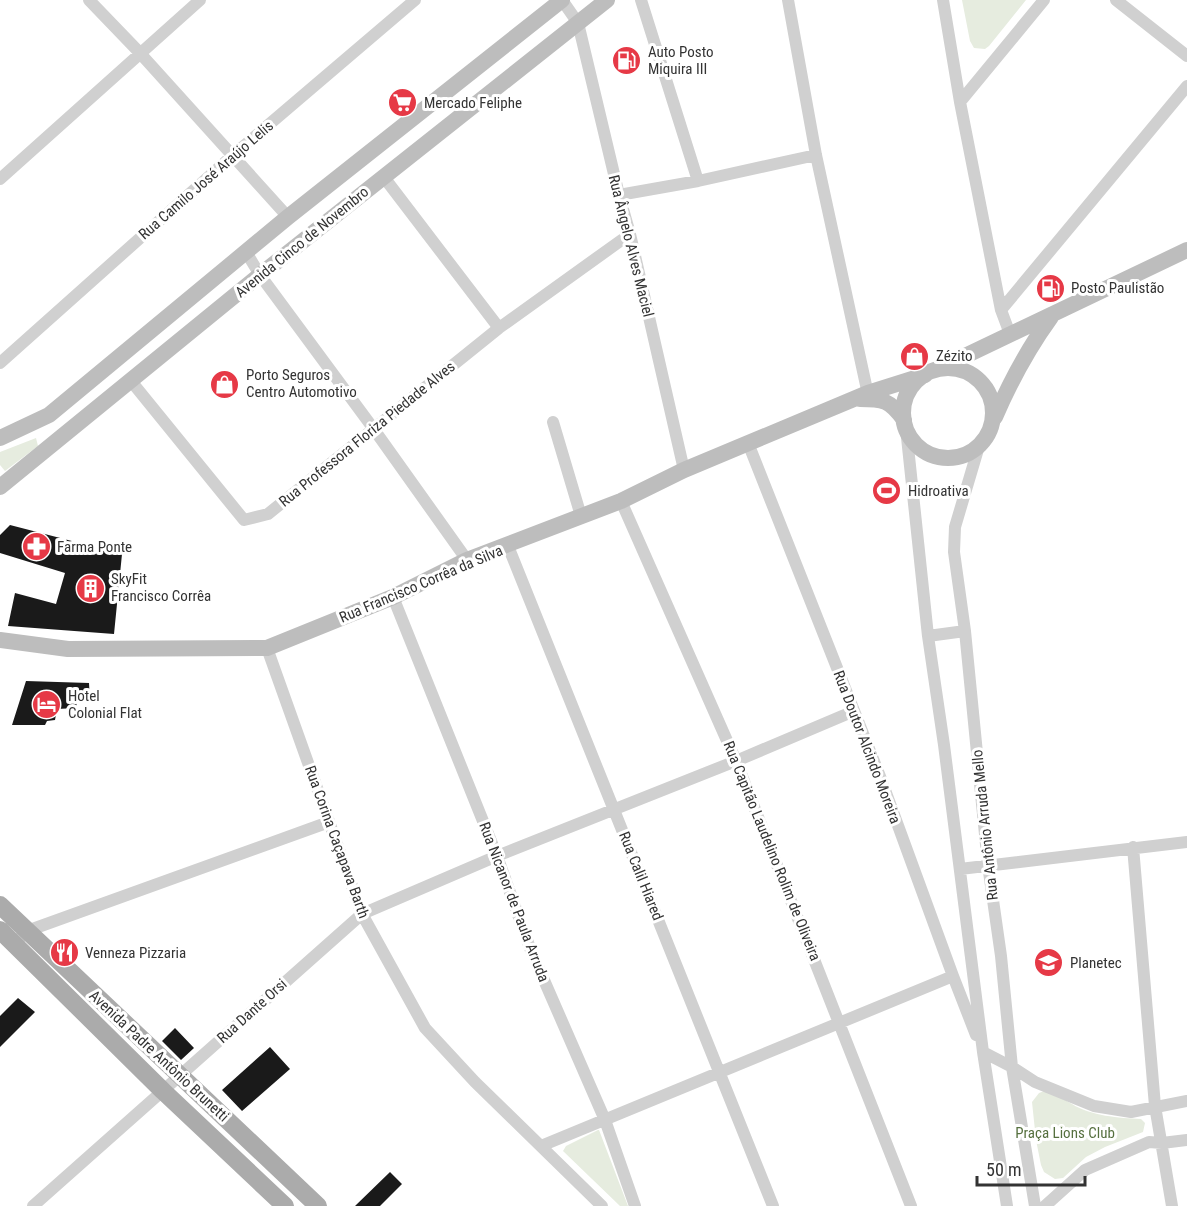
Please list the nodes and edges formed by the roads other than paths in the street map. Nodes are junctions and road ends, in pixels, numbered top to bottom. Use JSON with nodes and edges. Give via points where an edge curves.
{"nodes":[{"id":1,"x":89,"y":0,"type":"edge"},
{"id":2,"x":200,"y":0,"type":"edge"},
{"id":3,"x":415,"y":0,"type":"edge"},
{"id":4,"x":562,"y":0,"type":"edge"},
{"id":5,"x":607,"y":0,"type":"edge"},
{"id":6,"x":640,"y":0,"type":"edge"},
{"id":7,"x":788,"y":0,"type":"edge"},
{"id":8,"x":943,"y":0,"type":"edge"},
{"id":9,"x":1044,"y":0,"type":"edge"},
{"id":10,"x":1116,"y":0,"type":"edge"},
{"id":11,"x":578,"y":22,"type":"junction"},
{"id":12,"x":139,"y":52,"type":"junction"},
{"id":13,"x":1187,"y":56,"type":"edge"},
{"id":14,"x":1187,"y":86,"type":"edge"},
{"id":15,"x":960,"y":102,"type":"junction"},
{"id":16,"x":816,"y":155,"type":"junction"},
{"id":17,"x":232,"y":156,"type":"junction"},
{"id":18,"x":383,"y":176,"type":"junction"},
{"id":19,"x":0,"y":179,"type":"edge"},
{"id":20,"x":698,"y":181,"type":"junction"},
{"id":21,"x":619,"y":195,"type":"junction"},
{"id":22,"x":288,"y":217,"type":"junction"},
{"id":23,"x":630,"y":234,"type":"junction"},
{"id":24,"x":1187,"y":250,"type":"edge"},
{"id":25,"x":246,"y":252,"type":"junction"},
{"id":26,"x":260,"y":275,"type":"junction"},
{"id":27,"x":1001,"y":310,"type":"junction"},
{"id":28,"x":1053,"y":314,"type":"junction"},
{"id":29,"x":499,"y":328,"type":"junction"},
{"id":30,"x":1010,"y":334,"type":"junction"},
{"id":31,"x":0,"y":363,"type":"edge"},
{"id":32,"x":1019,"y":364,"type":"junction"},
{"id":33,"x":931,"y":372,"type":"junction"},
{"id":34,"x":131,"y":381,"type":"junction"},
{"id":35,"x":863,"y":397,"type":"junction"},
{"id":36,"x":993,"y":421,"type":"junction"},
{"id":37,"x":553,"y":422,"type":"dead end"},
{"id":38,"x":905,"y":424,"type":"junction"},
{"id":39,"x":374,"y":428,"type":"junction"},
{"id":40,"x":0,"y":438,"type":"edge"},
{"id":41,"x":748,"y":443,"type":"junction"},
{"id":42,"x":979,"y":446,"type":"junction"},
{"id":43,"x":684,"y":470,"type":"junction"},
{"id":44,"x":0,"y":487,"type":"edge"},
{"id":45,"x":621,"y":501,"type":"junction"},
{"id":46,"x":581,"y":516,"type":"junction"},
{"id":47,"x":508,"y":546,"type":"junction"},
{"id":48,"x":467,"y":560,"type":"junction"},
{"id":49,"x":393,"y":597,"type":"junction"},
{"id":50,"x":965,"y":630,"type":"junction"},
{"id":51,"x":928,"y":636,"type":"junction"},
{"id":52,"x":0,"y":640,"type":"edge"},
{"id":53,"x":267,"y":648,"type":"junction"},
{"id":54,"x":854,"y":711,"type":"junction"},
{"id":55,"x":736,"y":761,"type":"junction"},
{"id":56,"x":614,"y":811,"type":"junction"},
{"id":57,"x":329,"y":822,"type":"junction"},
{"id":58,"x":1187,"y":842,"type":"edge"},
{"id":59,"x":1133,"y":847,"type":"junction"},
{"id":60,"x":497,"y":856,"type":"junction"},
{"id":61,"x":988,"y":865,"type":"junction"},
{"id":62,"x":960,"y":868,"type":"junction"},
{"id":63,"x":0,"y":905,"type":"edge"},
{"id":64,"x":362,"y":914,"type":"junction"},
{"id":65,"x":0,"y":930,"type":"edge"},
{"id":66,"x":27,"y":931,"type":"junction"},
{"id":67,"x":14,"y":944,"type":"junction"},
{"id":68,"x":953,"y":976,"type":"junction"},
{"id":69,"x":841,"y":1023,"type":"junction"},
{"id":70,"x":983,"y":1052,"type":"junction"},
{"id":71,"x":1012,"y":1067,"type":"junction"},
{"id":72,"x":719,"y":1072,"type":"junction"},
{"id":73,"x":180,"y":1076,"type":"junction"},
{"id":74,"x":164,"y":1091,"type":"junction"},
{"id":75,"x":1187,"y":1101,"type":"edge"},
{"id":76,"x":1155,"y":1106,"type":"junction"},
{"id":77,"x":605,"y":1120,"type":"junction"},
{"id":78,"x":1187,"y":1140,"type":"edge"},
{"id":79,"x":1162,"y":1143,"type":"junction"},
{"id":80,"x":541,"y":1146,"type":"junction"},
{"id":81,"x":33,"y":1206,"type":"edge"},
{"id":82,"x":285,"y":1206,"type":"edge"},
{"id":83,"x":318,"y":1206,"type":"edge"},
{"id":84,"x":602,"y":1206,"type":"edge"},
{"id":85,"x":635,"y":1206,"type":"edge"},
{"id":86,"x":773,"y":1206,"type":"edge"},
{"id":87,"x":911,"y":1206,"type":"edge"},
{"id":88,"x":1007,"y":1206,"type":"edge"},
{"id":89,"x":1035,"y":1206,"type":"edge"},
{"id":90,"x":1045,"y":1206,"type":"edge"},
{"id":91,"x":1172,"y":1206,"type":"edge"}],
"edges":[{"from":1,"to":12,"type":"street"},
{"from":2,"to":12,"type":"street"},
{"from":3,"to":17,"type":"street","name":"Rua Camilo José Araújo Lelis"},
{"from":4,"to":11,"type":"street"},
{"from":4,"to":22,"type":"main road","name":"Avenida Cinco de Novembro"},
{"from":5,"to":11,"type":"main road","name":"Avenida Cinco de Novembro"},
{"from":6,"to":20,"type":"street"},
{"from":7,"to":16,"type":"street"},
{"from":8,"to":15,"type":"street"},
{"from":9,"to":15,"type":"street"},
{"from":10,"to":13,"type":"street"},
{"from":11,"to":18,"type":"main road","name":"Avenida Cinco de Novembro"},
{"from":11,"to":21,"type":"street","name":"Rua Ângelo Alves Maciel"},
{"from":12,"to":17,"type":"street"},
{"from":12,"to":19,"type":"street"},
{"from":14,"to":27,"type":"street"},
{"from":15,"to":27,"type":"street"},
{"from":16,"to":20,"type":"street"},
{"from":16,"to":35,"type":"street"},
{"from":17,"to":22,"type":"street"},
{"from":17,"to":31,"type":"street","name":"Rua Camilo José Araújo Lelis"},
{"from":18,"to":26,"type":"main road","name":"Avenida Cinco de Novembro"},
{"from":18,"to":29,"type":"street"},
{"from":20,"to":21,"type":"street"},
{"from":21,"to":23,"type":"street","name":"Rua Ângelo Alves Maciel"},
{"from":22,"to":25,"type":"main road","name":"Avenida Cinco de Novembro"},
{"from":23,"to":29,"type":"street","name":"Rua Professora Floriza Piedade Alves"},
{"from":23,"to":43,"type":"street","name":"Rua Ângelo Alves Maciel"},
{"from":24,"to":28,"type":"main road","name":"Rua Francisco Corrêa da Silva"},
{"from":25,"to":26,"type":"street"},
{"from":25,"to":40,"type":"main road","name":"Avenida Cinco de Novembro","via":[[49,415]]},
{"from":26,"to":34,"type":"main road","name":"Avenida Cinco de Novembro"},
{"from":26,"to":39,"type":"street"},
{"from":27,"to":30,"type":"street"},
{"from":28,"to":30,"type":"main road","name":"Rua Francisco Corrêa da Silva"},
{"from":28,"to":32,"type":"main road","name":"Rua Francisco Corrêa da Silva"},
{"from":29,"to":39,"type":"street","name":"Rua Professora Floriza Piedade Alves"},
{"from":30,"to":32,"type":"main road"},
{"from":30,"to":33,"type":"main road","name":"Rua Francisco Corrêa da Silva"},
{"from":32,"to":36,"type":"main road","name":"Rua Francisco Corrêa da Silva"},
{"from":33,"to":35,"type":"main road","name":"Rua Francisco Corrêa da Silva"},
{"from":33,"to":36,"type":"main road","via":[[952,368],[979,380],[993,406]]},
{"from":33,"to":38,"type":"main road","via":[[917,381],[906,399]]},
{"from":34,"to":39,"type":"street","name":"Rua Professora Floriza Piedade Alves","via":[[244,520],[268,514]]},
{"from":34,"to":44,"type":"main road","name":"Avenida Cinco de Novembro"},
{"from":35,"to":38,"type":"main road","via":[[885,400]]},
{"from":35,"to":41,"type":"main road","name":"Rua Francisco Corrêa da Silva"},
{"from":36,"to":42,"type":"main road"},
{"from":37,"to":46,"type":"street"},
{"from":38,"to":42,"type":"main road","via":[[919,446],[938,457],[960,456]]},
{"from":38,"to":51,"type":"street"},
{"from":39,"to":48,"type":"street"},
{"from":41,"to":43,"type":"main road","name":"Rua Francisco Corrêa da Silva"},
{"from":41,"to":54,"type":"street","name":"Rua Doutor Alcindo Moreira"},
{"from":42,"to":50,"type":"street","name":"Rua Antônio Arruda Mello","via":[[956,527],[954,552]]},
{"from":43,"to":45,"type":"main road","name":"Rua Francisco Corrêa da Silva"},
{"from":45,"to":46,"type":"main road","name":"Rua Francisco Corrêa da Silva"},
{"from":45,"to":55,"type":"street","name":"Rua Capitão Laudelino Rolim de Oliveira"},
{"from":46,"to":47,"type":"main road","name":"Rua Francisco Corrêa da Silva"},
{"from":47,"to":48,"type":"main road","name":"Rua Francisco Corrêa da Silva"},
{"from":47,"to":56,"type":"street","name":"Rua Calil Hiared"},
{"from":48,"to":49,"type":"main road","name":"Rua Francisco Corrêa da Silva"},
{"from":49,"to":53,"type":"main road","name":"Rua Francisco Corrêa da Silva"},
{"from":49,"to":60,"type":"street","name":"Rua Nicanor de Paula Arruda"},
{"from":50,"to":51,"type":"street"},
{"from":50,"to":61,"type":"street","name":"Rua Antônio Arruda Mello"},
{"from":51,"to":62,"type":"street"},
{"from":52,"to":53,"type":"main road","name":"Rua Francisco Corrêa da Silva","via":[[68,649]]},
{"from":53,"to":57,"type":"street","name":"Rua Corina Caçapava Barth"},
{"from":54,"to":55,"type":"street","name":"Rua Dante Orsi"},
{"from":54,"to":68,"type":"street","name":"Rua Doutor Alcindo Moreira"},
{"from":55,"to":56,"type":"street","name":"Rua Dante Orsi"},
{"from":55,"to":69,"type":"street","name":"Rua Capitão Laudelino Rolim de Oliveira"},
{"from":56,"to":60,"type":"street","name":"Rua Dante Orsi"},
{"from":56,"to":72,"type":"street","name":"Rua Calil Hiared"},
{"from":57,"to":64,"type":"street","name":"Rua Corina Caçapava Barth"},
{"from":57,"to":66,"type":"street"},
{"from":58,"to":59,"type":"street"},
{"from":59,"to":61,"type":"street"},
{"from":59,"to":76,"type":"street"},
{"from":60,"to":64,"type":"street","name":"Rua Dante Orsi"},
{"from":60,"to":77,"type":"street","name":"Rua Nicanor de Paula Arruda","via":[[530,948]]},
{"from":61,"to":62,"type":"street"},
{"from":61,"to":71,"type":"street","name":"Rua Antônio Arruda Mello"},
{"from":62,"to":70,"type":"street"},
{"from":63,"to":66,"type":"main road","name":"Avenida Padre Antônio Brunetti"},
{"from":64,"to":73,"type":"street","name":"Rua Dante Orsi"},
{"from":64,"to":80,"type":"street","name":"Rua Corina Caçapava Barth","via":[[425,1028]]},
{"from":65,"to":67,"type":"main road","name":"Avenida Padre Antônio Brunetti"},
{"from":66,"to":67,"type":"street"},
{"from":66,"to":73,"type":"main road","name":"Avenida Padre Antônio Brunetti"},
{"from":67,"to":74,"type":"main road","name":"Avenida Padre Antônio Brunetti"},
{"from":68,"to":69,"type":"street"},
{"from":68,"to":70,"type":"street","name":"Rua Doutor Alcindo Moreira"},
{"from":69,"to":72,"type":"street"},
{"from":69,"to":87,"type":"street","name":"Rua Capitão Laudelino Rolim de Oliveira"},
{"from":70,"to":71,"type":"street"},
{"from":70,"to":88,"type":"street"},
{"from":71,"to":76,"type":"street","via":[[1035,1082],[1094,1106],[1131,1112]]},
{"from":71,"to":89,"type":"street","name":"Rua Antônio Arruda Mello"},
{"from":72,"to":77,"type":"street"},
{"from":72,"to":86,"type":"street","name":"Rua Calil Hiared"},
{"from":73,"to":74,"type":"street","name":"Rua Dante Orsi"},
{"from":73,"to":83,"type":"main road","name":"Avenida Padre Antônio Brunetti"},
{"from":74,"to":81,"type":"street","name":"Rua Dante Orsi"},
{"from":74,"to":82,"type":"main road","name":"Avenida Padre Antônio Brunetti"},
{"from":75,"to":76,"type":"street"},
{"from":76,"to":79,"type":"street"},
{"from":77,"to":80,"type":"street"},
{"from":77,"to":85,"type":"street","name":"Rua Nicanor de Paula Arruda"},
{"from":78,"to":79,"type":"street"},
{"from":79,"to":90,"type":"street","via":[[1149,1142],[1085,1170]]},
{"from":79,"to":91,"type":"street"},
{"from":80,"to":84,"type":"street","name":"Rua Corina Caçapava Barth"}]}
